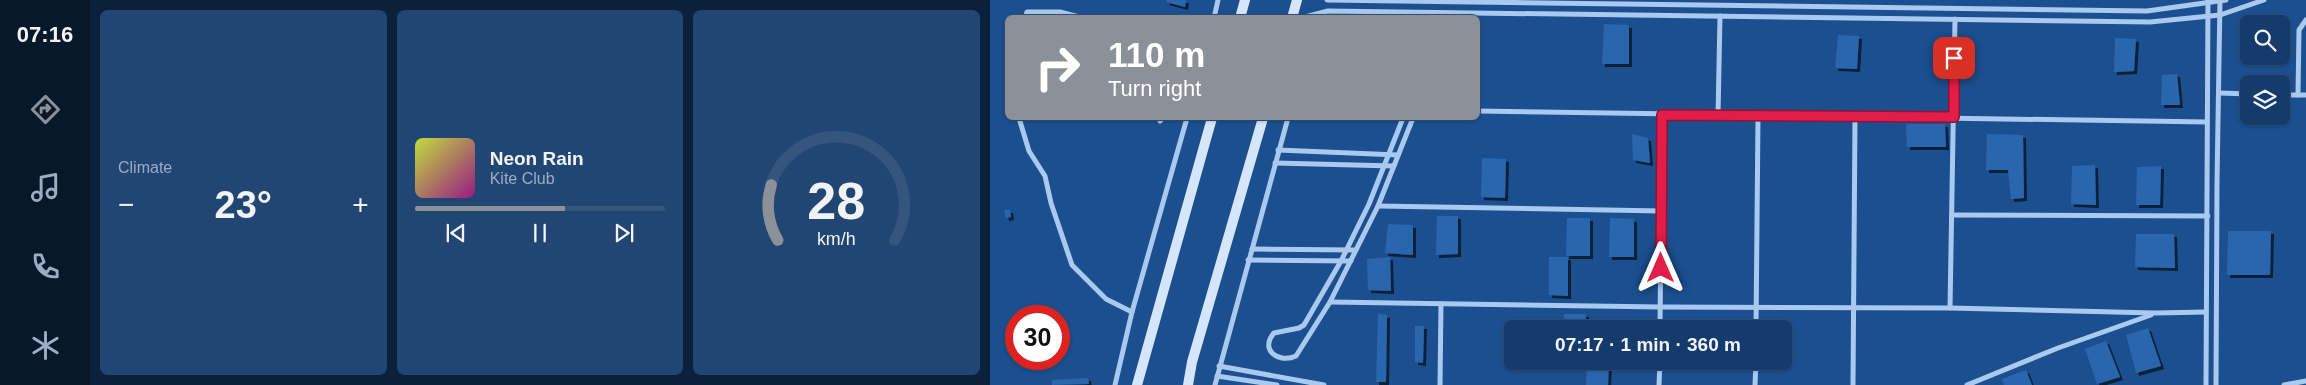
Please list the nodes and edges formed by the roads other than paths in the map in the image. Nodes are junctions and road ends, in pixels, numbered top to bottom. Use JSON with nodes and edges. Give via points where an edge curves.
{"nodes":[{"id":1,"x":1218,"y":0,"type":"edge"},
{"id":2,"x":1245,"y":0,"type":"edge"},
{"id":3,"x":1297,"y":0,"type":"edge"},
{"id":4,"x":1328,"y":0,"type":"edge"},
{"id":5,"x":1956,"y":0,"type":"edge"},
{"id":6,"x":2264,"y":0,"type":"edge"},
{"id":7,"x":1434,"y":1,"type":"edge"},
{"id":8,"x":1443,"y":1,"type":"edge"},
{"id":9,"x":2222,"y":1,"type":"edge"},
{"id":10,"x":1718,"y":2,"type":"edge"},
{"id":11,"x":2208,"y":2,"type":"edge"},
{"id":12,"x":1956,"y":7,"type":"junction"},
{"id":13,"x":1044,"y":11,"type":"junction"},
{"id":14,"x":1026,"y":15,"type":"edge"},
{"id":15,"x":1042,"y":15,"type":"edge"},
{"id":16,"x":1066,"y":15,"type":"edge"},
{"id":17,"x":1215,"y":15,"type":"edge"},
{"id":18,"x":1241,"y":15,"type":"edge"},
{"id":19,"x":1293,"y":15,"type":"edge"},
{"id":20,"x":1313,"y":15,"type":"edge"},
{"id":21,"x":1430,"y":15,"type":"edge"},
{"id":22,"x":1438,"y":15,"type":"edge"},
{"id":23,"x":1480,"y":15,"type":"edge"},
{"id":24,"x":2220,"y":15,"type":"junction"},
{"id":25,"x":1720,"y":16,"type":"junction"},
{"id":26,"x":2207,"y":16,"type":"junction"},
{"id":27,"x":1955,"y":19,"type":"junction"},
{"id":28,"x":2306,"y":20,"type":"edge"},
{"id":29,"x":2220,"y":93,"type":"junction"},
{"id":30,"x":2240,"y":94,"type":"edge"},
{"id":31,"x":2290,"y":95,"type":"edge"},
{"id":32,"x":2298,"y":95,"type":"junction"},
{"id":33,"x":2306,"y":95,"type":"edge"},
{"id":34,"x":1480,"y":111,"type":"edge"},
{"id":35,"x":1662,"y":115,"type":"junction"},
{"id":36,"x":1718,"y":116,"type":"junction"},
{"id":37,"x":1758,"y":117,"type":"junction"},
{"id":38,"x":1954,"y":117,"type":"junction"},
{"id":39,"x":1855,"y":118,"type":"junction"},
{"id":40,"x":1020,"y":120,"type":"edge"},
{"id":41,"x":1186,"y":120,"type":"edge"},
{"id":42,"x":1211,"y":120,"type":"edge"},
{"id":43,"x":1262,"y":120,"type":"edge"},
{"id":44,"x":1287,"y":120,"type":"edge"},
{"id":45,"x":1402,"y":120,"type":"edge"},
{"id":46,"x":1412,"y":120,"type":"edge"},
{"id":47,"x":2207,"y":122,"type":"junction"},
{"id":48,"x":1278,"y":150,"type":"junction"},
{"id":49,"x":1390,"y":154,"type":"junction"},
{"id":50,"x":1398,"y":155,"type":"junction"},
{"id":51,"x":1275,"y":162,"type":"junction"},
{"id":52,"x":1385,"y":165,"type":"junction"},
{"id":53,"x":1394,"y":166,"type":"junction"},
{"id":54,"x":1378,"y":206,"type":"junction"},
{"id":55,"x":1662,"y":211,"type":"junction"},
{"id":56,"x":1952,"y":215,"type":"junction"},
{"id":57,"x":2208,"y":216,"type":"junction"},
{"id":58,"x":1252,"y":249,"type":"junction"},
{"id":59,"x":1348,"y":249,"type":"junction"},
{"id":60,"x":1356,"y":250,"type":"junction"},
{"id":61,"x":1248,"y":260,"type":"junction"},
{"id":62,"x":1341,"y":261,"type":"junction"},
{"id":63,"x":1351,"y":261,"type":"junction"},
{"id":64,"x":1330,"y":302,"type":"junction"},
{"id":65,"x":1441,"y":304,"type":"junction"},
{"id":66,"x":1661,"y":307,"type":"junction"},
{"id":67,"x":1756,"y":308,"type":"junction"},
{"id":68,"x":1950,"y":308,"type":"junction"},
{"id":69,"x":1853,"y":309,"type":"junction"},
{"id":70,"x":1132,"y":312,"type":"junction"},
{"id":71,"x":2206,"y":312,"type":"junction"},
{"id":72,"x":2155,"y":313,"type":"junction"},
{"id":73,"x":1660,"y":320,"type":"edge"},
{"id":74,"x":1756,"y":320,"type":"edge"},
{"id":75,"x":1219,"y":366,"type":"junction"},
{"id":76,"x":1660,"y":370,"type":"edge"},
{"id":77,"x":1756,"y":370,"type":"edge"},
{"id":78,"x":1217,"y":376,"type":"junction"},
{"id":79,"x":2306,"y":381,"type":"edge"},
{"id":80,"x":1115,"y":385,"type":"edge"},
{"id":81,"x":1137,"y":385,"type":"edge"},
{"id":82,"x":1188,"y":385,"type":"edge"},
{"id":83,"x":1215,"y":385,"type":"edge"},
{"id":84,"x":1277,"y":385,"type":"edge"},
{"id":85,"x":1324,"y":385,"type":"edge"},
{"id":86,"x":1440,"y":385,"type":"edge"},
{"id":87,"x":1659,"y":385,"type":"edge"},
{"id":88,"x":1756,"y":385,"type":"edge"},
{"id":89,"x":1853,"y":385,"type":"edge"},
{"id":90,"x":1967,"y":385,"type":"edge"},
{"id":91,"x":2206,"y":385,"type":"edge"},
{"id":92,"x":2216,"y":385,"type":"edge"},
{"id":93,"x":2284,"y":385,"type":"edge"}],
"edges":[{"from":1,"to":17,"type":"street"},
{"from":2,"to":18,"type":"main road"},
{"from":3,"to":19,"type":"main road"},
{"from":4,"to":7,"type":"street"},
{"from":5,"to":12,"type":"street"},
{"from":6,"to":24,"type":"street"},
{"from":7,"to":8,"type":"street"},
{"from":8,"to":10,"type":"street"},
{"from":9,"to":11,"type":"street"},
{"from":9,"to":24,"type":"street"},
{"from":10,"to":12,"type":"street"},
{"from":11,"to":12,"type":"street","via":[[2147,11]]},
{"from":11,"to":26,"type":"street"},
{"from":13,"to":14,"type":"street","via":[[1027,12]]},
{"from":13,"to":15,"type":"street"},
{"from":13,"to":16,"type":"street"},
{"from":20,"to":21,"type":"street","via":[[1328,11]]},
{"from":21,"to":22,"type":"street"},
{"from":23,"to":25,"type":"street"},
{"from":24,"to":26,"type":"street"},
{"from":24,"to":29,"type":"street"},
{"from":25,"to":27,"type":"street"},
{"from":25,"to":36,"type":"street"},
{"from":26,"to":27,"type":"street","via":[[2150,22]]},
{"from":26,"to":47,"type":"street"},
{"from":27,"to":38,"type":"street"},
{"from":28,"to":32,"type":"street","via":[[2298,30]]},
{"from":29,"to":30,"type":"street"},
{"from":29,"to":92,"type":"street"},
{"from":31,"to":32,"type":"street"},
{"from":32,"to":33,"type":"street"},
{"from":34,"to":35,"type":"street"},
{"from":35,"to":36,"type":"street"},
{"from":35,"to":55,"type":"street"},
{"from":36,"to":37,"type":"street"},
{"from":37,"to":39,"type":"street"},
{"from":37,"to":67,"type":"street"},
{"from":38,"to":39,"type":"street"},
{"from":38,"to":47,"type":"street"},
{"from":38,"to":56,"type":"street"},
{"from":39,"to":69,"type":"street"},
{"from":40,"to":70,"type":"street","via":[[1029,151],[1045,176],[1072,265],[1106,299]]},
{"from":41,"to":70,"type":"street"},
{"from":42,"to":81,"type":"main road"},
{"from":43,"to":82,"type":"main road"},
{"from":44,"to":48,"type":"street"},
{"from":45,"to":49,"type":"street"},
{"from":46,"to":50,"type":"street"},
{"from":47,"to":57,"type":"street"},
{"from":48,"to":49,"type":"street"},
{"from":48,"to":51,"type":"street"},
{"from":49,"to":50,"type":"street"},
{"from":49,"to":52,"type":"street"},
{"from":50,"to":53,"type":"street"},
{"from":51,"to":52,"type":"street"},
{"from":51,"to":58,"type":"street"},
{"from":52,"to":53,"type":"street"},
{"from":52,"to":59,"type":"street"},
{"from":53,"to":54,"type":"street"},
{"from":54,"to":55,"type":"street"},
{"from":54,"to":60,"type":"street"},
{"from":55,"to":66,"type":"street"},
{"from":56,"to":57,"type":"street"},
{"from":56,"to":68,"type":"street"},
{"from":57,"to":71,"type":"street"},
{"from":58,"to":59,"type":"street"},
{"from":58,"to":61,"type":"street"},
{"from":59,"to":60,"type":"street"},
{"from":59,"to":62,"type":"street"},
{"from":60,"to":63,"type":"street"},
{"from":61,"to":62,"type":"street"},
{"from":61,"to":75,"type":"street"},
{"from":62,"to":63,"type":"street"},
{"from":62,"to":64,"type":"street","via":[[1304,325],[1274,333],[1270,338],[1270,351],[1274,356],[1289,359],[1296,356]]},
{"from":63,"to":64,"type":"street"},
{"from":64,"to":65,"type":"street"},
{"from":65,"to":66,"type":"street"},
{"from":65,"to":86,"type":"street"},
{"from":66,"to":67,"type":"street"},
{"from":66,"to":73,"type":"street"},
{"from":67,"to":69,"type":"street"},
{"from":67,"to":74,"type":"street"},
{"from":68,"to":69,"type":"street"},
{"from":68,"to":72,"type":"street"},
{"from":69,"to":89,"type":"street"},
{"from":70,"to":80,"type":"street"},
{"from":71,"to":72,"type":"street"},
{"from":71,"to":91,"type":"street"},
{"from":72,"to":90,"type":"street"},
{"from":75,"to":78,"type":"street"},
{"from":75,"to":85,"type":"street"},
{"from":76,"to":87,"type":"street"},
{"from":77,"to":88,"type":"street"},
{"from":78,"to":83,"type":"street"},
{"from":78,"to":84,"type":"street"},
{"from":79,"to":93,"type":"street"}]}
